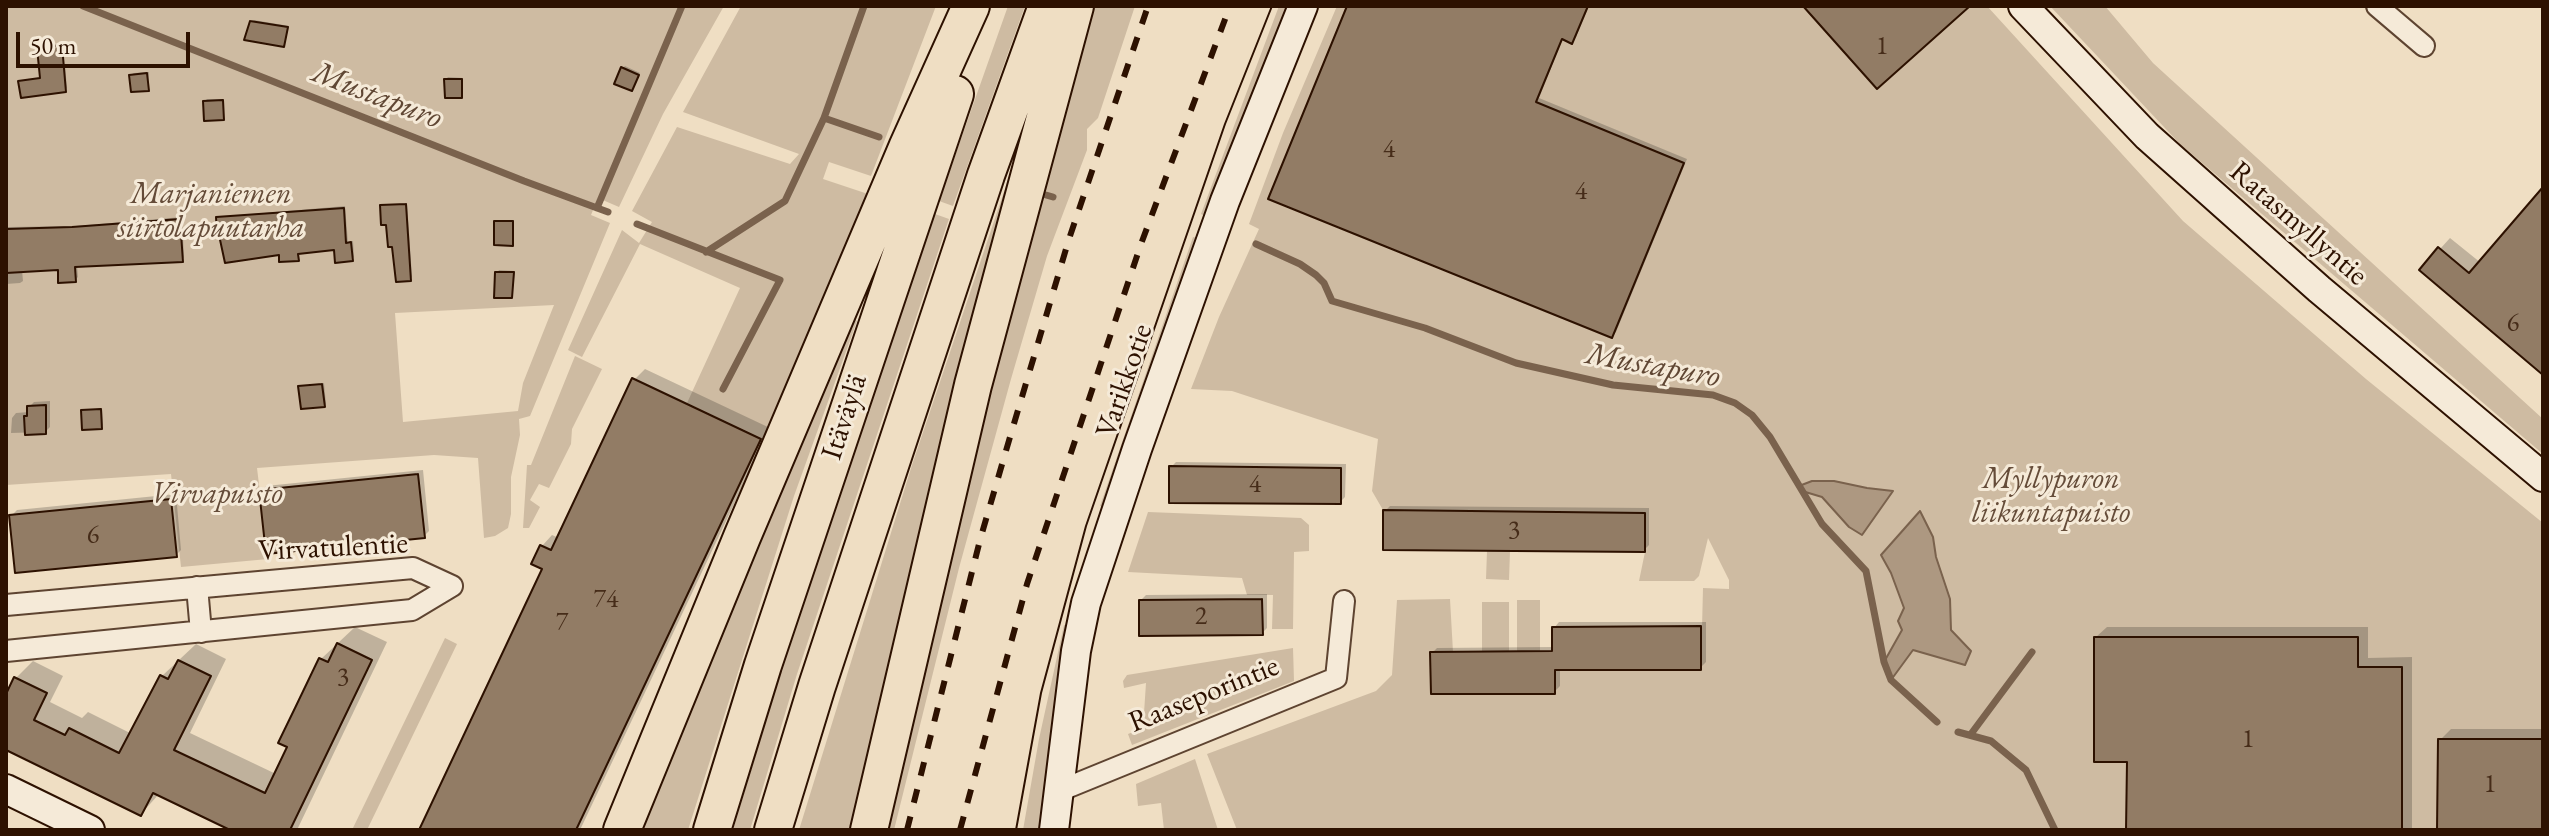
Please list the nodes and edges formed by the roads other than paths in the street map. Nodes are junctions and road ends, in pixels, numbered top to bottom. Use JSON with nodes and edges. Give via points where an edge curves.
{"nodes":[{"id":1,"x":971,"y":6,"type":"edge"},
{"id":2,"x":987,"y":6,"type":"edge"},
{"id":3,"x":1047,"y":6,"type":"edge"},
{"id":4,"x":1075,"y":6,"type":"edge"},
{"id":5,"x":1303,"y":6,"type":"edge"},
{"id":6,"x":2023,"y":6,"type":"edge"},
{"id":7,"x":2377,"y":6,"type":"edge"},
{"id":8,"x":2424,"y":46,"type":"dead end"},
{"id":9,"x":2543,"y":477,"type":"edge"},
{"id":10,"x":197,"y":587,"type":"junction"},
{"id":11,"x":1344,"y":601,"type":"dead end"},
{"id":12,"x":6,"y":605,"type":"edge"},
{"id":13,"x":201,"y":632,"type":"junction"},
{"id":14,"x":6,"y":651,"type":"edge"},
{"id":15,"x":6,"y":789,"type":"edge"},
{"id":16,"x":1059,"y":791,"type":"junction"},
{"id":17,"x":1055,"y":829,"type":"edge"},
{"id":18,"x":90,"y":830,"type":"edge"},
{"id":19,"x":622,"y":830,"type":"edge"},
{"id":20,"x":712,"y":830,"type":"edge"},
{"id":21,"x":773,"y":830,"type":"edge"},
{"id":22,"x":869,"y":830,"type":"edge"}],
"edges":[{"from":1,"to":19,"type":"highway","via":[[754,508]]},
{"from":2,"to":20,"type":"highway","name":"Itäväylä","via":[[933,154]]},
{"from":3,"to":21,"type":"highway","name":"Itäväylä","via":[[976,205]]},
{"from":4,"to":22,"type":"highway","via":[[973,385]]},
{"from":5,"to":16,"type":"main road","name":"Varikkotie","via":[[1220,215],[1099,561],[1076,651]]},
{"from":6,"to":9,"type":"main road","name":"Ratasmyllyntie","via":[[2147,136]]},
{"from":7,"to":8,"type":"street"},
{"from":10,"to":12,"type":"street","name":"Virvatulentie"},
{"from":10,"to":13,"type":"street"},
{"from":10,"to":13,"type":"street","name":"Virvatulentie","via":[[413,568],[452,586],[412,610]]},
{"from":11,"to":16,"type":"street","name":"Raaseporintie","via":[[1336,678]]},
{"from":13,"to":14,"type":"street","name":"Virvatulentie"},
{"from":15,"to":18,"type":"main road"},
{"from":16,"to":17,"type":"main road"}]}
